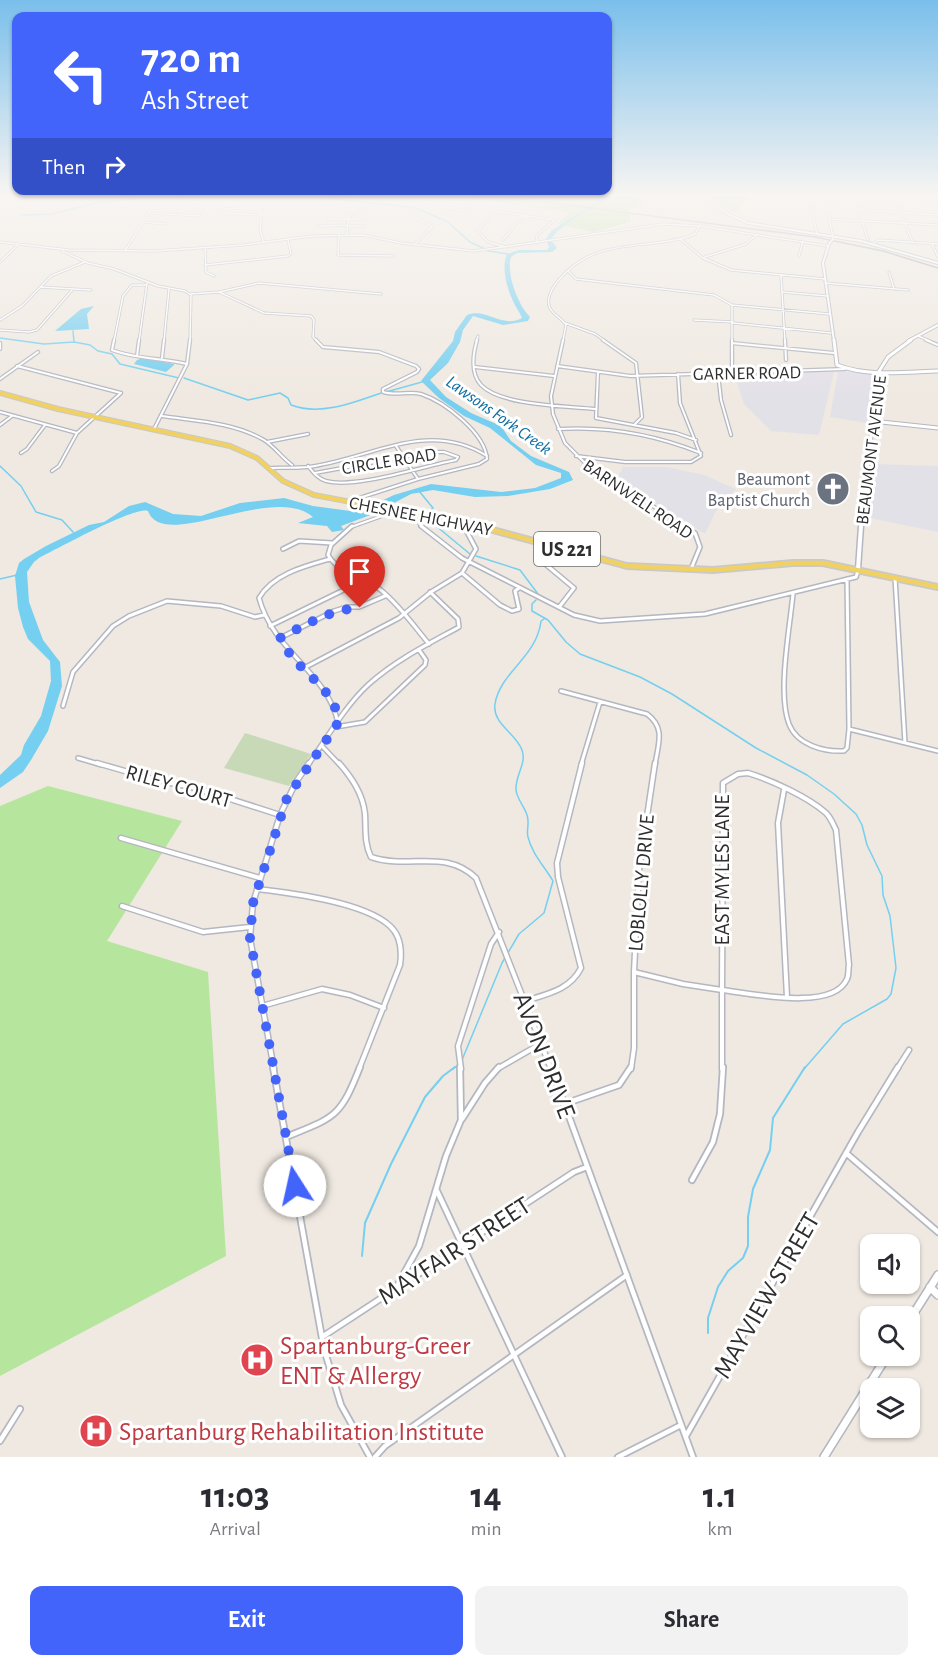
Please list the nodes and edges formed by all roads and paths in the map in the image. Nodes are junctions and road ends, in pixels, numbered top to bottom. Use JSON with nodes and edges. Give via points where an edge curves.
{"nodes":[{"id":1,"x":82,"y":263,"type":"edge"},
{"id":2,"x":89,"y":263,"type":"edge"},
{"id":3,"x":224,"y":263,"type":"edge"},
{"id":4,"x":579,"y":263,"type":"edge"},
{"id":5,"x":714,"y":263,"type":"edge"},
{"id":6,"x":823,"y":263,"type":"edge"},
{"id":7,"x":205,"y":265,"type":"joint"},
{"id":8,"x":568,"y":271,"type":"junction"},
{"id":9,"x":889,"y":272,"type":"dead end"},
{"id":10,"x":781,"y":275,"type":"junction"},
{"id":11,"x":214,"y":276,"type":"dead end"},
{"id":12,"x":825,"y":281,"type":"junction"},
{"id":13,"x":147,"y":283,"type":"junction"},
{"id":14,"x":40,"y":287,"type":"junction"},
{"id":15,"x":170,"y":288,"type":"junction"},
{"id":16,"x":73,"y":289,"type":"junction"},
{"id":17,"x":894,"y":289,"type":"junction"},
{"id":18,"x":91,"y":290,"type":"dead end"},
{"id":19,"x":908,"y":290,"type":"dead end"},
{"id":20,"x":219,"y":292,"type":"junction"},
{"id":21,"x":782,"y":292,"type":"junction"},
{"id":22,"x":190,"y":294,"type":"junction"},
{"id":23,"x":381,"y":294,"type":"dead end"},
{"id":24,"x":827,"y":296,"type":"junction"},
{"id":25,"x":732,"y":305,"type":"junction"},
{"id":26,"x":783,"y":309,"type":"junction"},
{"id":27,"x":829,"y":314,"type":"junction"},
{"id":28,"x":0,"y":320,"type":"edge"},
{"id":29,"x":694,"y":320,"type":"dead end"},
{"id":30,"x":565,"y":323,"type":"junction"},
{"id":31,"x":733,"y":323,"type":"junction"},
{"id":32,"x":938,"y":325,"type":"edge"},
{"id":33,"x":783,"y":328,"type":"junction"},
{"id":34,"x":0,"y":330,"type":"edge"},
{"id":35,"x":831,"y":333,"type":"junction"},
{"id":36,"x":478,"y":336,"type":"dead end"},
{"id":37,"x":918,"y":336,"type":"junction"},
{"id":38,"x":0,"y":343,"type":"edge"},
{"id":39,"x":732,"y":343,"type":"junction"},
{"id":40,"x":938,"y":345,"type":"edge"},
{"id":41,"x":784,"y":348,"type":"junction"},
{"id":42,"x":0,"y":349,"type":"edge"},
{"id":43,"x":39,"y":352,"type":"dead end"},
{"id":44,"x":834,"y":353,"type":"junction"},
{"id":45,"x":137,"y":356,"type":"junction"},
{"id":46,"x":162,"y":358,"type":"junction"},
{"id":47,"x":786,"y":360,"type":"dead end"},
{"id":48,"x":187,"y":364,"type":"junction"},
{"id":49,"x":17,"y":366,"type":"junction"},
{"id":50,"x":557,"y":366,"type":"junction"},
{"id":51,"x":475,"y":367,"type":"junction"},
{"id":52,"x":845,"y":369,"type":"junction"},
{"id":53,"x":879,"y":371,"type":"junction"},
{"id":54,"x":938,"y":371,"type":"edge"},
{"id":55,"x":598,"y":372,"type":"junction"},
{"id":56,"x":718,"y":372,"type":"junction"},
{"id":57,"x":732,"y":372,"type":"junction"},
{"id":58,"x":678,"y":374,"type":"junction"},
{"id":59,"x":554,"y":376,"type":"junction"},
{"id":60,"x":638,"y":376,"type":"junction"},
{"id":61,"x":0,"y":379,"type":"edge"},
{"id":62,"x":0,"y":393,"type":"edge"},
{"id":63,"x":551,"y":404,"type":"junction"},
{"id":64,"x":595,"y":409,"type":"junction"},
{"id":65,"x":0,"y":412,"type":"edge"},
{"id":66,"x":12,"y":416,"type":"junction"},
{"id":67,"x":162,"y":416,"type":"junction"},
{"id":68,"x":95,"y":417,"type":"junction"},
{"id":69,"x":872,"y":421,"type":"junction"},
{"id":70,"x":0,"y":424,"type":"edge"},
{"id":71,"x":45,"y":425,"type":"junction"},
{"id":72,"x":634,"y":425,"type":"junction"},
{"id":73,"x":938,"y":428,"type":"edge"},
{"id":74,"x":154,"y":429,"type":"junction"},
{"id":75,"x":558,"y":429,"type":"junction"},
{"id":76,"x":77,"y":433,"type":"junction"},
{"id":77,"x":308,"y":434,"type":"dead end"},
{"id":78,"x":731,"y":435,"type":"dead end"},
{"id":79,"x":696,"y":440,"type":"junction"},
{"id":80,"x":267,"y":442,"type":"junction"},
{"id":81,"x":396,"y":446,"type":"junction"},
{"id":82,"x":21,"y":453,"type":"dead end"},
{"id":83,"x":701,"y":453,"type":"junction"},
{"id":84,"x":575,"y":456,"type":"junction"},
{"id":85,"x":403,"y":457,"type":"junction"},
{"id":86,"x":487,"y":457,"type":"junction"},
{"id":87,"x":308,"y":466,"type":"junction"},
{"id":88,"x":293,"y":467,"type":"junction"},
{"id":89,"x":269,"y":468,"type":"junction"},
{"id":90,"x":411,"y":468,"type":"junction"},
{"id":91,"x":52,"y":471,"type":"dead end"},
{"id":92,"x":315,"y":473,"type":"junction"},
{"id":93,"x":418,"y":479,"type":"junction"},
{"id":94,"x":351,"y":502,"type":"junction"},
{"id":95,"x":396,"y":511,"type":"junction"},
{"id":96,"x":418,"y":514,"type":"junction"},
{"id":97,"x":468,"y":523,"type":"junction"},
{"id":98,"x":332,"y":543,"type":"junction"},
{"id":99,"x":550,"y":544,"type":"junction"},
{"id":100,"x":283,"y":549,"type":"dead end"},
{"id":101,"x":330,"y":559,"type":"junction"},
{"id":102,"x":470,"y":562,"type":"junction"},
{"id":103,"x":691,"y":569,"type":"junction"},
{"id":104,"x":858,"y":569,"type":"junction"},
{"id":105,"x":462,"y":573,"type":"junction"},
{"id":106,"x":895,"y":578,"type":"junction"},
{"id":107,"x":847,"y":579,"type":"junction"},
{"id":108,"x":364,"y":580,"type":"junction"},
{"id":109,"x":519,"y":587,"type":"junction"},
{"id":110,"x":938,"y":587,"type":"edge"},
{"id":111,"x":430,"y":592,"type":"junction"},
{"id":112,"x":793,"y":594,"type":"junction"},
{"id":113,"x":386,"y":596,"type":"junction"},
{"id":114,"x":560,"y":607,"type":"junction"},
{"id":115,"x":264,"y":615,"type":"junction"},
{"id":116,"x":403,"y":615,"type":"junction"},
{"id":117,"x":270,"y":626,"type":"junction"},
{"id":118,"x":280,"y":638,"type":"junction"},
{"id":119,"x":429,"y":644,"type":"junction"},
{"id":120,"x":418,"y":649,"type":"junction"},
{"id":121,"x":304,"y":668,"type":"junction"},
{"id":122,"x":561,"y":691,"type":"dead end"},
{"id":123,"x":600,"y":702,"type":"junction"},
{"id":124,"x":63,"y":706,"type":"dead end"},
{"id":125,"x":337,"y":725,"type":"junction"},
{"id":126,"x":849,"y":729,"type":"junction"},
{"id":127,"x":905,"y":743,"type":"junction"},
{"id":128,"x":322,"y":746,"type":"junction"},
{"id":129,"x":938,"y":751,"type":"edge"},
{"id":130,"x":78,"y":758,"type":"dead end"},
{"id":131,"x":784,"y":790,"type":"junction"},
{"id":132,"x":280,"y":815,"type":"junction"},
{"id":133,"x":121,"y":838,"type":"dead end"},
{"id":134,"x":260,"y":878,"type":"junction"},
{"id":135,"x":257,"y":889,"type":"junction"},
{"id":136,"x":122,"y":906,"type":"dead end"},
{"id":137,"x":250,"y":927,"type":"junction"},
{"id":138,"x":499,"y":932,"type":"junction"},
{"id":139,"x":634,"y":972,"type":"junction"},
{"id":140,"x":722,"y":988,"type":"junction"},
{"id":141,"x":787,"y":998,"type":"junction"},
{"id":142,"x":525,"y":1001,"type":"junction"},
{"id":143,"x":262,"y":1006,"type":"junction"},
{"id":144,"x":384,"y":1008,"type":"junction"},
{"id":145,"x":542,"y":1043,"type":"junction"},
{"id":146,"x":909,"y":1050,"type":"dead end"},
{"id":147,"x":564,"y":1104,"type":"junction"},
{"id":148,"x":461,"y":1120,"type":"junction"},
{"id":149,"x":286,"y":1137,"type":"junction"},
{"id":150,"x":846,"y":1153,"type":"junction"},
{"id":151,"x":587,"y":1167,"type":"junction"},
{"id":152,"x":692,"y":1180,"type":"dead end"},
{"id":153,"x":436,"y":1191,"type":"junction"},
{"id":154,"x":938,"y":1232,"type":"edge"},
{"id":155,"x":462,"y":1245,"type":"junction"},
{"id":156,"x":627,"y":1275,"type":"junction"},
{"id":157,"x":938,"y":1275,"type":"edge"},
{"id":158,"x":930,"y":1287,"type":"junction"},
{"id":159,"x":394,"y":1290,"type":"junction"},
{"id":160,"x":938,"y":1295,"type":"edge"},
{"id":161,"x":918,"y":1306,"type":"edge"},
{"id":162,"x":322,"y":1337,"type":"junction"},
{"id":163,"x":513,"y":1354,"type":"junction"},
{"id":164,"x":881,"y":1366,"type":"edge"},
{"id":165,"x":20,"y":1409,"type":"dead end"},
{"id":166,"x":681,"y":1425,"type":"junction"},
{"id":167,"x":686,"y":1436,"type":"junction"},
{"id":168,"x":0,"y":1441,"type":"edge"},
{"id":169,"x":370,"y":1457,"type":"edge"},
{"id":170,"x":375,"y":1457,"type":"edge"},
{"id":171,"x":562,"y":1457,"type":"edge"},
{"id":172,"x":618,"y":1457,"type":"edge"},
{"id":173,"x":693,"y":1457,"type":"edge"},
{"id":174,"x":824,"y":1457,"type":"edge"}],
"edges":[{"from":1,"to":14,"type":"street","via":[[53,274]]},
{"from":2,"to":13,"type":"street","via":[[122,271]]},
{"from":3,"to":7,"type":"street"},
{"from":4,"to":8,"type":"street"},
{"from":5,"to":10,"type":"street","via":[[730,270]]},
{"from":6,"to":12,"type":"street"},
{"from":7,"to":11,"type":"street","via":[[206,272]]},
{"from":8,"to":25,"type":"street","via":[[576,279],[712,294]]},
{"from":8,"to":30,"type":"street","via":[[554,286],[549,306]]},
{"from":9,"to":17,"type":"street"},
{"from":10,"to":12,"type":"street"},
{"from":10,"to":21,"type":"street"},
{"from":12,"to":17,"type":"street"},
{"from":12,"to":24,"type":"street"},
{"from":13,"to":15,"type":"street"},
{"from":13,"to":45,"type":"street"},
{"from":13,"to":45,"type":"street","via":[[132,285],[125,291],[111,348]]},
{"from":14,"to":16,"type":"street"},
{"from":14,"to":28,"type":"street","via":[[22,306]]},
{"from":15,"to":22,"type":"street"},
{"from":15,"to":46,"type":"street"},
{"from":16,"to":18,"type":"street"},
{"from":16,"to":34,"type":"street","via":[[37,330]]},
{"from":17,"to":19,"type":"street"},
{"from":20,"to":22,"type":"street"},
{"from":20,"to":23,"type":"street","via":[[263,284]]},
{"from":20,"to":86,"type":"street","via":[[264,313],[311,316],[313,336],[323,347],[379,352],[416,366],[417,372],[387,385],[383,393],[411,393],[434,401],[476,433]]},
{"from":21,"to":24,"type":"street"},
{"from":21,"to":26,"type":"street"},
{"from":22,"to":48,"type":"street"},
{"from":24,"to":27,"type":"street"},
{"from":25,"to":26,"type":"street"},
{"from":25,"to":31,"type":"street"},
{"from":26,"to":27,"type":"street"},
{"from":26,"to":33,"type":"street"},
{"from":27,"to":35,"type":"street"},
{"from":29,"to":31,"type":"street"},
{"from":30,"to":50,"type":"street","name":"BARNWELL ROAD"},
{"from":30,"to":60,"type":"street","via":[[586,329],[629,357],[637,366]]},
{"from":31,"to":33,"type":"street"},
{"from":31,"to":39,"type":"street"},
{"from":32,"to":37,"type":"street","name":"BEAUMONT AVENUE"},
{"from":33,"to":35,"type":"street"},
{"from":33,"to":41,"type":"street"},
{"from":35,"to":44,"type":"street"},
{"from":36,"to":51,"type":"street","via":[[473,353]]},
{"from":37,"to":40,"type":"street"},
{"from":37,"to":53,"type":"street","name":"BEAUMONT AVENUE","via":[[891,353]]},
{"from":38,"to":42,"type":"street"},
{"from":39,"to":41,"type":"street"},
{"from":39,"to":57,"type":"street"},
{"from":41,"to":44,"type":"street"},
{"from":41,"to":47,"type":"street"},
{"from":43,"to":49,"type":"street"},
{"from":44,"to":52,"type":"street","via":[[836,364]]},
{"from":45,"to":46,"type":"street"},
{"from":46,"to":48,"type":"street"},
{"from":48,"to":67,"type":"street"},
{"from":49,"to":61,"type":"street"},
{"from":49,"to":68,"type":"street","via":[[121,393]]},
{"from":50,"to":55,"type":"street","name":"GARNER ROAD"},
{"from":50,"to":59,"type":"street","name":"BARNWELL ROAD"},
{"from":51,"to":59,"type":"street"},
{"from":51,"to":63,"type":"street","via":[[479,383],[490,392]]},
{"from":52,"to":53,"type":"street","name":"GARNER ROAD"},
{"from":52,"to":57,"type":"street","name":"GARNER ROAD"},
{"from":53,"to":54,"type":"street","name":"GARNER ROAD"},
{"from":53,"to":69,"type":"street","name":"BEAUMONT AVENUE"},
{"from":55,"to":60,"type":"street","name":"GARNER ROAD"},
{"from":55,"to":64,"type":"street"},
{"from":56,"to":57,"type":"street","name":"GARNER ROAD"},
{"from":56,"to":58,"type":"street","name":"GARNER ROAD"},
{"from":56,"to":78,"type":"street"},
{"from":58,"to":60,"type":"street","name":"GARNER ROAD"},
{"from":58,"to":79,"type":"street","via":[[680,402]]},
{"from":59,"to":63,"type":"street","name":"BARNWELL ROAD"},
{"from":60,"to":72,"type":"street","via":[[642,417]]},
{"from":62,"to":68,"type":"main road","name":"CHESNEE HIGHWAY","number":"US 221"},
{"from":63,"to":64,"type":"street"},
{"from":63,"to":75,"type":"street","name":"BARNWELL ROAD"},
{"from":64,"to":72,"type":"street","via":[[597,418]]},
{"from":65,"to":66,"type":"street"},
{"from":66,"to":70,"type":"street"},
{"from":66,"to":71,"type":"street"},
{"from":67,"to":74,"type":"street"},
{"from":67,"to":80,"type":"street","via":[[236,429]]},
{"from":68,"to":74,"type":"main road","name":"CHESNEE HIGHWAY","number":"US 221"},
{"from":68,"to":76,"type":"street"},
{"from":69,"to":73,"type":"street"},
{"from":69,"to":104,"type":"street","name":"BEAUMONT AVENUE"},
{"from":71,"to":76,"type":"street"},
{"from":71,"to":82,"type":"street"},
{"from":72,"to":79,"type":"street"},
{"from":74,"to":89,"type":"main road","name":"CHESNEE HIGHWAY","number":"US 221","via":[[230,446]]},
{"from":75,"to":83,"type":"street","via":[[624,430]]},
{"from":75,"to":84,"type":"street","name":"BARNWELL ROAD"},
{"from":76,"to":91,"type":"street","via":[[59,466]]},
{"from":77,"to":80,"type":"street"},
{"from":79,"to":83,"type":"street"},
{"from":80,"to":88,"type":"street"},
{"from":81,"to":85,"type":"street"},
{"from":81,"to":86,"type":"street","via":[[424,439],[452,440],[471,445]]},
{"from":81,"to":87,"type":"street"},
{"from":83,"to":84,"type":"street","via":[[697,461],[684,462],[625,462]]},
{"from":84,"to":103,"type":"street","name":"BARNWELL ROAD","via":[[695,534],[699,547]]},
{"from":85,"to":90,"type":"street"},
{"from":85,"to":90,"type":"street","name":"CIRCLE ROAD","via":[[440,451],[458,457]]},
{"from":85,"to":92,"type":"street","name":"CIRCLE ROAD"},
{"from":86,"to":93,"type":"street","via":[[479,464]]},
{"from":87,"to":88,"type":"street"},
{"from":87,"to":92,"type":"street","name":"CIRCLE ROAD"},
{"from":88,"to":89,"type":"street"},
{"from":89,"to":94,"type":"main road","name":"CHESNEE HIGHWAY","number":"US 221","via":[[304,492]]},
{"from":90,"to":92,"type":"street","name":"CIRCLE ROAD","via":[[346,482],[324,480]]},
{"from":90,"to":93,"type":"street"},
{"from":93,"to":94,"type":"street"},
{"from":94,"to":95,"type":"main road","name":"CHESNEE HIGHWAY","number":"US 221"},
{"from":95,"to":96,"type":"main road","name":"CHESNEE HIGHWAY","number":"US 221"},
{"from":95,"to":98,"type":"street","via":[[357,523]]},
{"from":96,"to":97,"type":"main road","name":"CHESNEE HIGHWAY","number":"US 221"},
{"from":96,"to":102,"type":"street","via":[[419,524]]},
{"from":97,"to":99,"type":"main road","name":"CHESNEE HIGHWAY","number":"US 221"},
{"from":97,"to":102,"type":"street","via":[[466,530],[476,547]]},
{"from":98,"to":100,"type":"street","via":[[304,541],[289,543]]},
{"from":98,"to":101,"type":"street"},
{"from":99,"to":103,"type":"main road","name":"CHESNEE HIGHWAY","number":"US 221","via":[[627,566]]},
{"from":99,"to":114,"type":"street","via":[[543,562],[574,588]]},
{"from":101,"to":108,"type":"street","via":[[343,573]]},
{"from":101,"to":115,"type":"street","via":[[266,587],[260,598]]},
{"from":102,"to":105,"type":"street"},
{"from":102,"to":109,"type":"street"},
{"from":103,"to":104,"type":"main road","name":"CHESNEE HIGHWAY","number":"US 221","via":[[794,563]]},
{"from":104,"to":106,"type":"main road","number":"US 221"},
{"from":104,"to":107,"type":"street","via":[[856,577]]},
{"from":105,"to":109,"type":"street","via":[[500,605],[514,611],[520,607],[515,591]]},
{"from":105,"to":111,"type":"street"},
{"from":106,"to":110,"type":"main road","number":"US 221"},
{"from":106,"to":127,"type":"street"},
{"from":107,"to":112,"type":"street"},
{"from":107,"to":126,"type":"street"},
{"from":108,"to":113,"type":"street"},
{"from":108,"to":117,"type":"street"},
{"from":109,"to":114,"type":"street"},
{"from":111,"to":116,"type":"street"},
{"from":111,"to":119,"type":"street","via":[[458,619],[459,627]]},
{"from":112,"to":114,"type":"street","via":[[715,613],[634,620],[586,619]]},
{"from":112,"to":126,"type":"street","via":[[785,702],[788,721],[794,733],[806,742],[827,749],[844,751],[848,747]]},
{"from":113,"to":116,"type":"street"},
{"from":113,"to":118,"type":"street","via":[[360,608],[334,611]]},
{"from":115,"to":117,"type":"street"},
{"from":115,"to":124,"type":"street","via":[[255,617],[218,605],[167,601],[125,618],[113,626],[73,672]]},
{"from":116,"to":119,"type":"street"},
{"from":116,"to":121,"type":"street"},
{"from":117,"to":118,"type":"street"},
{"from":118,"to":121,"type":"street"},
{"from":119,"to":120,"type":"street"},
{"from":120,"to":125,"type":"street","via":[[369,684]]},
{"from":120,"to":125,"type":"street","via":[[425,665],[373,715],[358,725]]},
{"from":121,"to":125,"type":"street","via":[[337,711]]},
{"from":122,"to":123,"type":"street","name":"LOBLOLLY DRIVE"},
{"from":123,"to":139,"type":"street","name":"LOBLOLLY DRIVE","via":[[646,714],[660,726],[640,855]]},
{"from":123,"to":142,"type":"street","via":[[557,862],[581,968],[570,984]]},
{"from":125,"to":128,"type":"street"},
{"from":126,"to":127,"type":"street"},
{"from":127,"to":129,"type":"street"},
{"from":128,"to":132,"type":"street","via":[[291,790]]},
{"from":128,"to":138,"type":"street","name":"AVON DRIVE","via":[[360,793],[371,857],[394,864],[443,860],[462,865],[476,878]]},
{"from":130,"to":132,"type":"street","name":"RILEY COURT","via":[[196,788]]},
{"from":131,"to":140,"type":"street","name":"EAST MYLES LANE","via":[[747,772],[737,773],[723,783]]},
{"from":131,"to":141,"type":"street","via":[[778,823]]},
{"from":131,"to":141,"type":"street","via":[[828,815],[836,830],[849,965],[847,980],[836,991],[810,999]]},
{"from":132,"to":134,"type":"street"},
{"from":133,"to":134,"type":"street"},
{"from":134,"to":135,"type":"street"},
{"from":135,"to":137,"type":"street"},
{"from":135,"to":144,"type":"street","via":[[309,897],[380,918],[392,928],[400,941],[402,957]]},
{"from":136,"to":137,"type":"street","via":[[203,932]]},
{"from":137,"to":143,"type":"street"},
{"from":138,"to":142,"type":"street","name":"AVON DRIVE"},
{"from":138,"to":148,"type":"street","via":[[491,944],[459,1040]]},
{"from":139,"to":140,"type":"street","via":[[683,984]]},
{"from":139,"to":147,"type":"street","name":"LOBLOLLY DRIVE","via":[[634,1048],[628,1075],[613,1088]]},
{"from":140,"to":141,"type":"street"},
{"from":140,"to":152,"type":"street","via":[[724,1040],[717,1131]]},
{"from":142,"to":145,"type":"street","name":"AVON DRIVE"},
{"from":143,"to":144,"type":"street","via":[[322,989]]},
{"from":143,"to":149,"type":"street"},
{"from":144,"to":149,"type":"street","via":[[342,1107],[323,1123]]},
{"from":145,"to":147,"type":"street","name":"AVON DRIVE"},
{"from":145,"to":148,"type":"street","via":[[498,1068]]},
{"from":146,"to":150,"type":"street","name":"MAYVIEW STREET"},
{"from":147,"to":151,"type":"street","name":"AVON DRIVE"},
{"from":148,"to":153,"type":"street"},
{"from":149,"to":162,"type":"street"},
{"from":150,"to":154,"type":"street"},
{"from":150,"to":167,"type":"street","name":"MAYVIEW STREET"},
{"from":151,"to":155,"type":"street","name":"MAYFAIR STREET"},
{"from":151,"to":156,"type":"street","name":"AVON DRIVE"},
{"from":153,"to":155,"type":"street"},
{"from":153,"to":159,"type":"street","via":[[419,1246]]},
{"from":155,"to":159,"type":"street","name":"MAYFAIR STREET"},
{"from":155,"to":163,"type":"street"},
{"from":156,"to":163,"type":"street"},
{"from":156,"to":166,"type":"street","name":"AVON DRIVE"},
{"from":157,"to":158,"type":"street"},
{"from":158,"to":160,"type":"street"},
{"from":158,"to":161,"type":"street"},
{"from":159,"to":162,"type":"street","name":"MAYFAIR STREET"},
{"from":162,"to":169,"type":"street","via":[[341,1405]]},
{"from":163,"to":170,"type":"street"},
{"from":163,"to":171,"type":"street"},
{"from":164,"to":174,"type":"street"},
{"from":165,"to":168,"type":"street"},
{"from":166,"to":167,"type":"street","name":"AVON DRIVE"},
{"from":166,"to":172,"type":"street"},
{"from":167,"to":173,"type":"street","name":"AVON DRIVE"}]}
